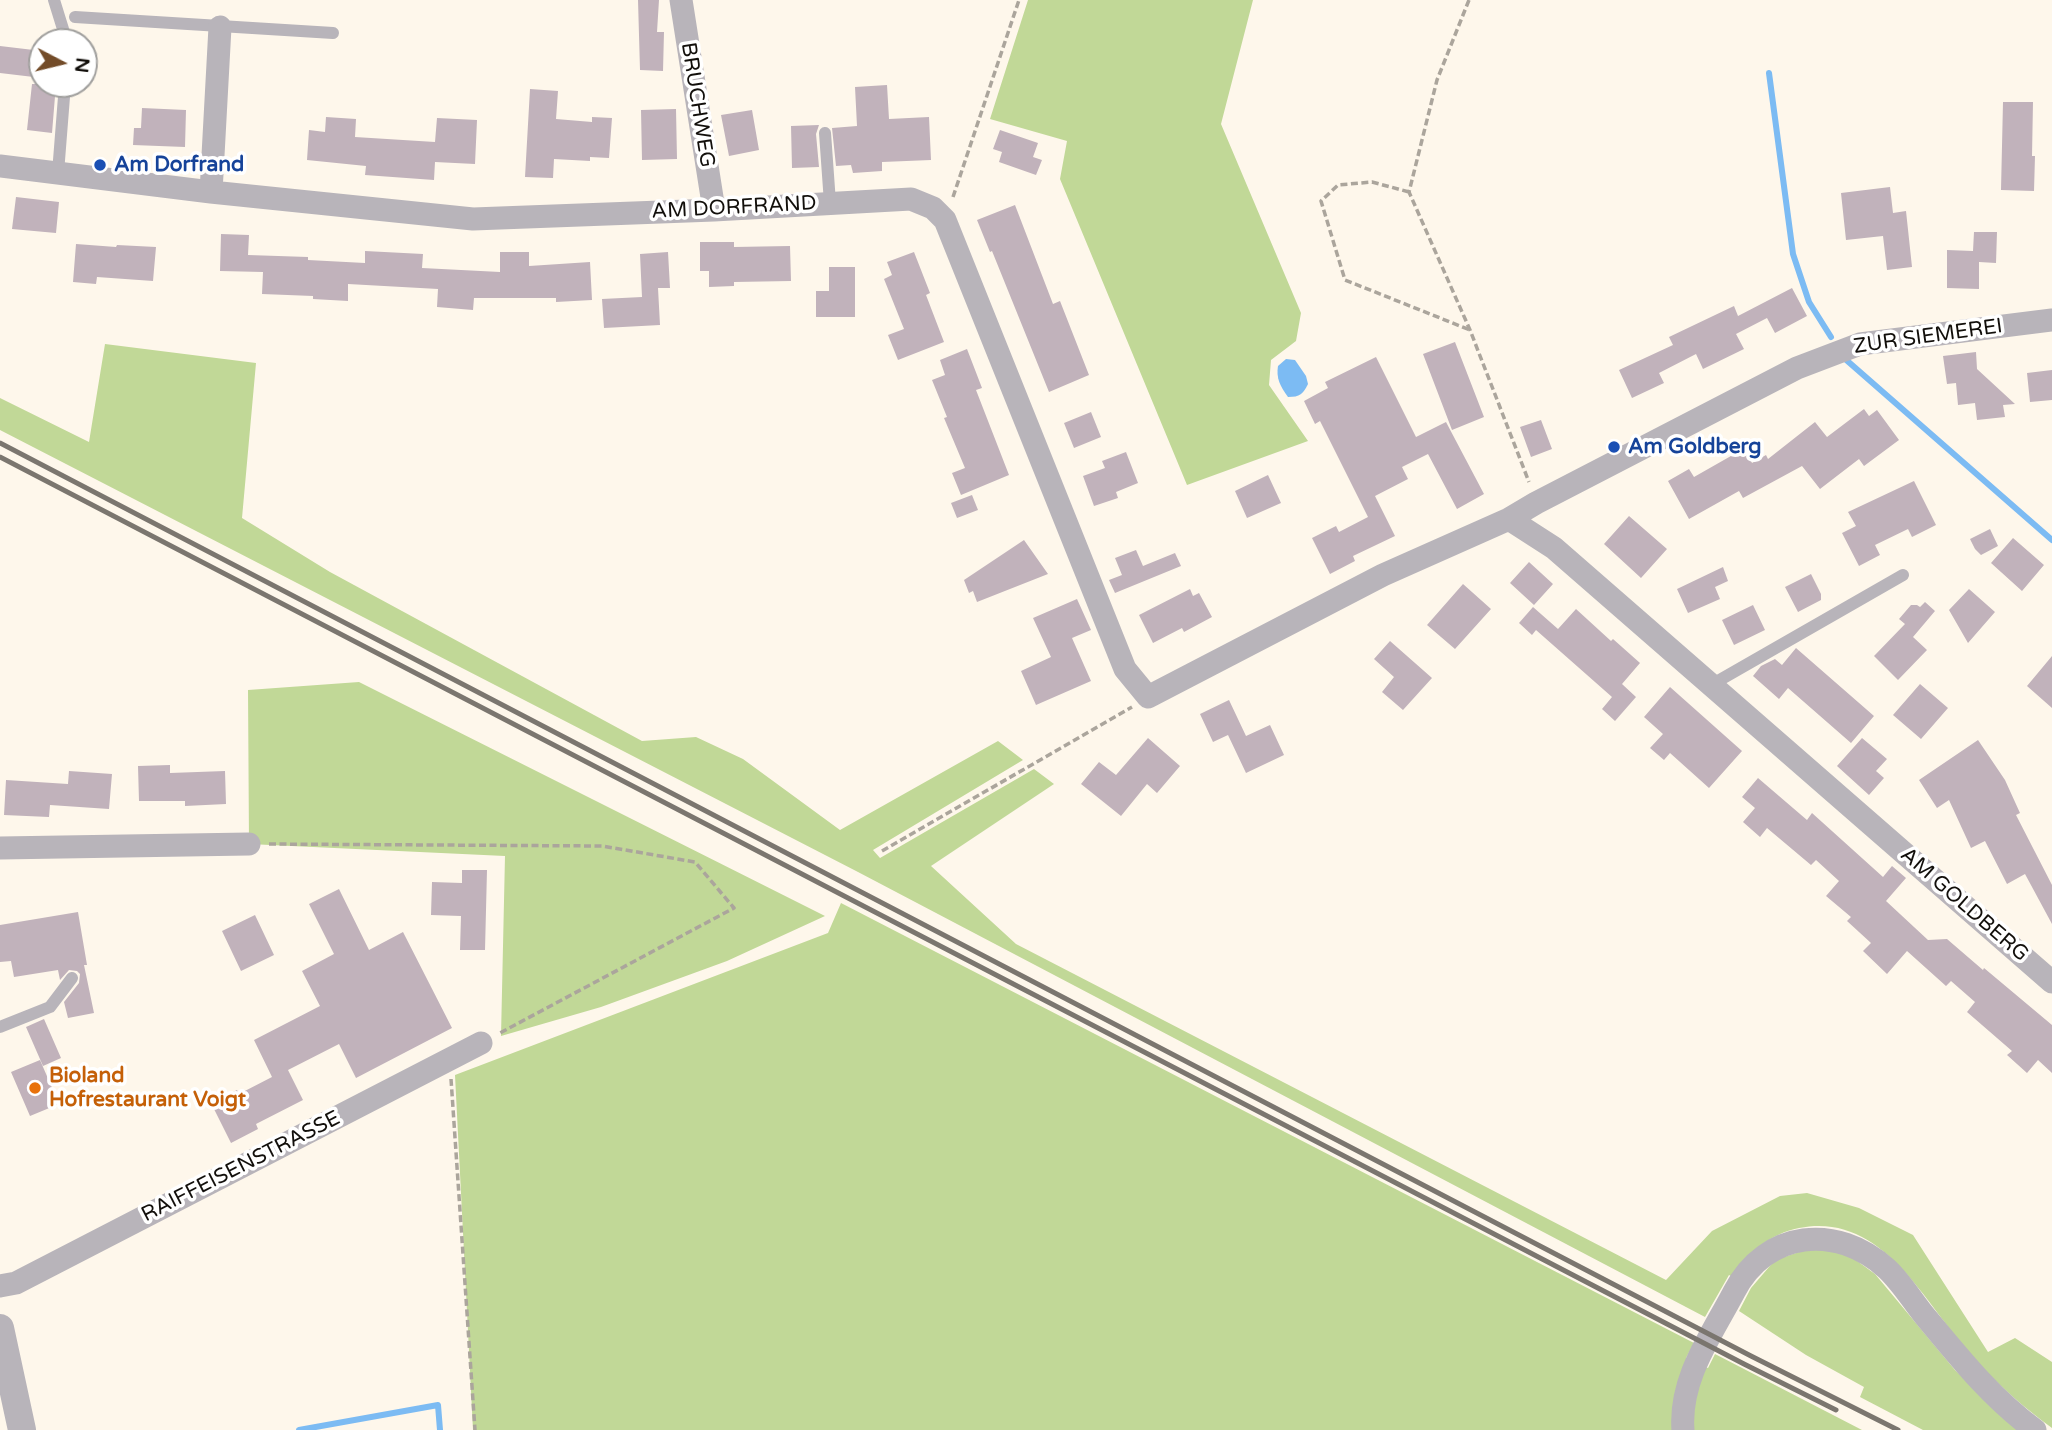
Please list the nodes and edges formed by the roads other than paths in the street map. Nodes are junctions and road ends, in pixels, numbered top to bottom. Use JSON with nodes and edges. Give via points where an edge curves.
{"nodes":[{"id":1,"x":54,"y":0,"type":"edge"},
{"id":2,"x":681,"y":0,"type":"edge"},
{"id":3,"x":75,"y":17,"type":"dead end"},
{"id":4,"x":220,"y":27,"type":"junction"},
{"id":5,"x":63,"y":28,"type":"edge"},
{"id":6,"x":333,"y":33,"type":"dead end"},
{"id":7,"x":64,"y":98,"type":"edge"},
{"id":8,"x":825,"y":133,"type":"dead end"},
{"id":9,"x":0,"y":166,"type":"edge"},
{"id":10,"x":58,"y":173,"type":"junction"},
{"id":11,"x":211,"y":192,"type":"junction"},
{"id":12,"x":830,"y":203,"type":"junction"},
{"id":13,"x":714,"y":210,"type":"junction"},
{"id":14,"x":2052,"y":320,"type":"edge"},
{"id":15,"x":1509,"y":519,"type":"junction"},
{"id":16,"x":1903,"y":575,"type":"dead end"},
{"id":17,"x":1711,"y":685,"type":"junction"},
{"id":18,"x":249,"y":844,"type":"road end"},
{"id":19,"x":0,"y":848,"type":"edge"},
{"id":20,"x":72,"y":978,"type":"dead end"},
{"id":21,"x":2052,"y":982,"type":"edge"},
{"id":22,"x":0,"y":1027,"type":"edge"},
{"id":23,"x":481,"y":1043,"type":"road end"},
{"id":24,"x":0,"y":1286,"type":"edge"},
{"id":25,"x":0,"y":1328,"type":"edge"},
{"id":26,"x":22,"y":1430,"type":"edge"},
{"id":27,"x":1683,"y":1430,"type":"edge"},
{"id":28,"x":2035,"y":1430,"type":"edge"}],
"edges":[{"from":1,"to":5,"type":"lane"},
{"from":2,"to":13,"type":"street","name":"BRUCHWEG"},
{"from":3,"to":4,"type":"lane"},
{"from":4,"to":6,"type":"lane"},
{"from":4,"to":11,"type":"street"},
{"from":7,"to":10,"type":"lane"},
{"from":8,"to":12,"type":"lane"},
{"from":9,"to":10,"type":"street","name":"AM DORFRAND"},
{"from":10,"to":11,"type":"street","name":"AM DORFRAND"},
{"from":11,"to":13,"type":"street","name":"AM DORFRAND","via":[[474,219]]},
{"from":12,"to":13,"type":"street","name":"AM DORFRAND"},
{"from":12,"to":15,"type":"street","name":"AM DORFRAND","via":[[911,199],[933,208],[945,220],[1125,670],[1148,697],[1383,575]]},
{"from":14,"to":15,"type":"street","name":"ZUR SIEMEREI","via":[[1860,344],[1834,353]]},
{"from":15,"to":17,"type":"street","name":"AM GOLDBERG","via":[[1554,548]]},
{"from":16,"to":17,"type":"lane"},
{"from":17,"to":21,"type":"street","name":"AM GOLDBERG"},
{"from":18,"to":19,"type":"street"},
{"from":20,"to":22,"type":"lane","via":[[50,1007]]},
{"from":23,"to":24,"type":"street","name":"RAIFFEISENSTRASSE","via":[[16,1283]]},
{"from":25,"to":26,"type":"street"},
{"from":27,"to":28,"type":"street","via":[[1681,1411],[1689,1378],[1739,1283],[1782,1245],[1807,1238],[1857,1248],[1887,1269],[1973,1375]]}]}
